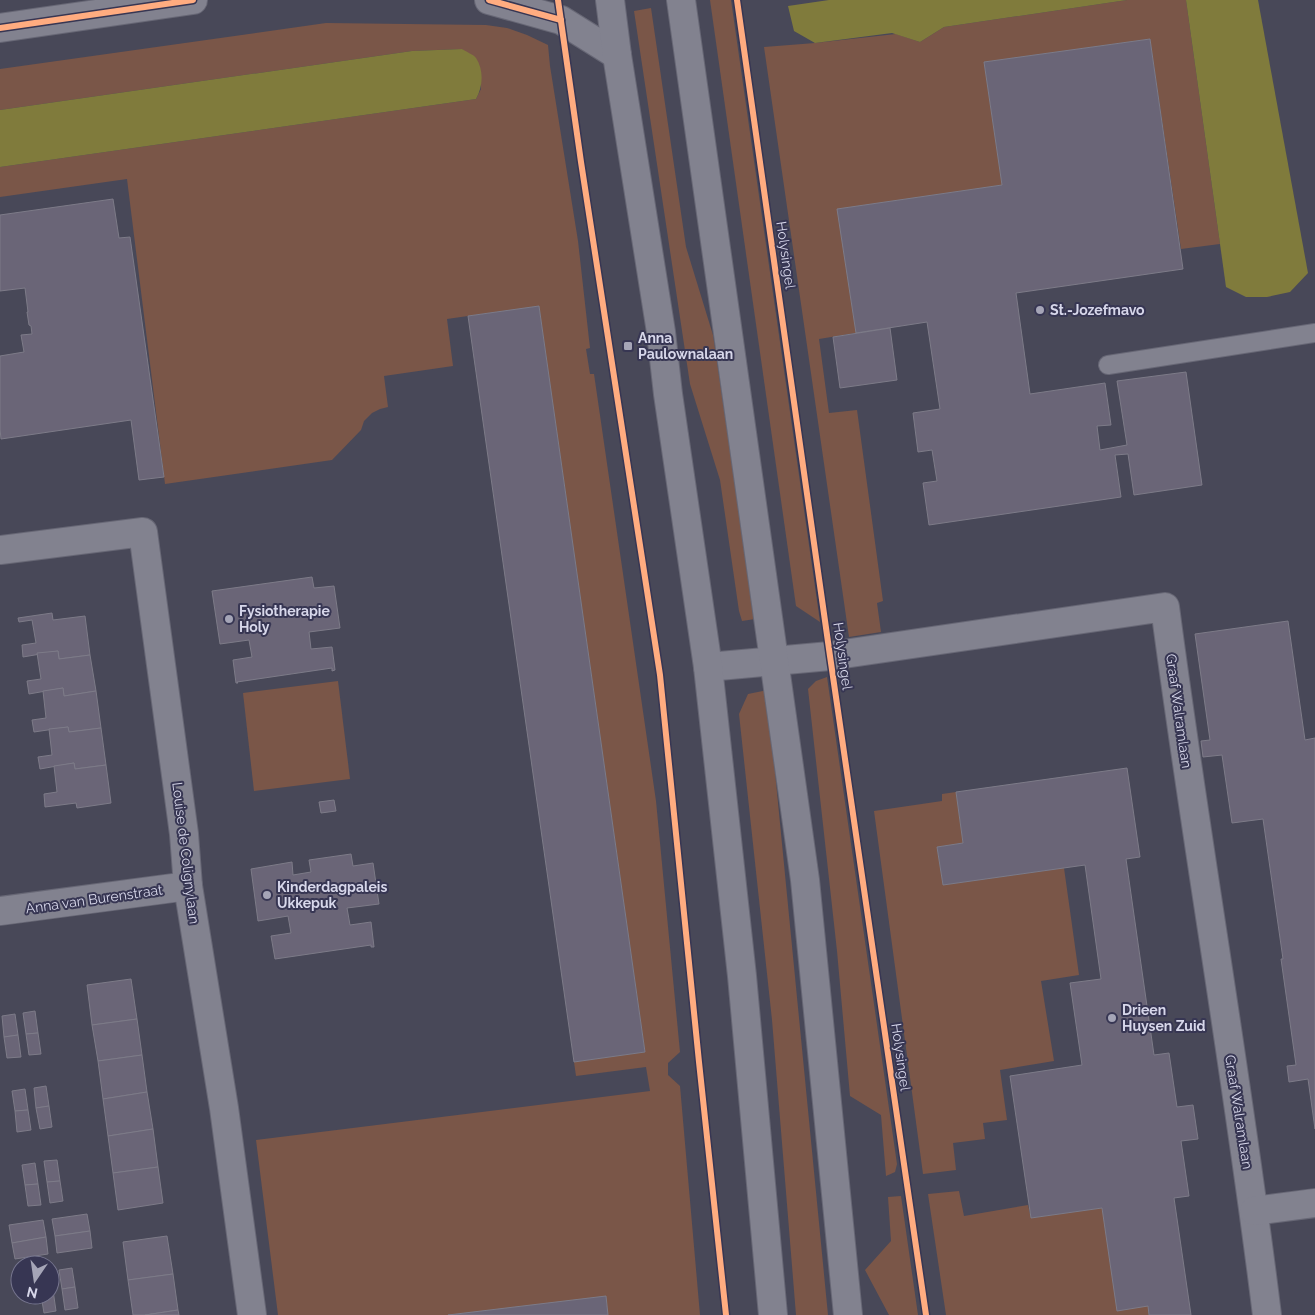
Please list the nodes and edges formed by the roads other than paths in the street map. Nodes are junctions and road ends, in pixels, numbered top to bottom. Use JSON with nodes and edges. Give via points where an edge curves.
{"nodes":[{"id":1,"x":193,"y":0,"type":"edge"},
{"id":2,"x":489,"y":0,"type":"edge"},
{"id":3,"x":610,"y":0,"type":"edge"},
{"id":4,"x":681,"y":0,"type":"edge"},
{"id":5,"x":85,"y":8,"type":"edge"},
{"id":6,"x":0,"y":28,"type":"edge"},
{"id":7,"x":617,"y":55,"type":"junction"},
{"id":8,"x":1315,"y":333,"type":"edge"},
{"id":9,"x":1108,"y":365,"type":"dead end"},
{"id":10,"x":0,"y":550,"type":"edge"},
{"id":11,"x":774,"y":661,"type":"junction"},
{"id":12,"x":708,"y":667,"type":"junction"},
{"id":13,"x":188,"y":886,"type":"junction"},
{"id":14,"x":0,"y":911,"type":"edge"},
{"id":15,"x":1315,"y":1203,"type":"edge"},
{"id":16,"x":1254,"y":1211,"type":"junction"},
{"id":17,"x":252,"y":1315,"type":"edge"},
{"id":18,"x":773,"y":1315,"type":"edge"},
{"id":19,"x":848,"y":1315,"type":"edge"},
{"id":20,"x":1267,"y":1315,"type":"edge"}],
"edges":[{"from":1,"to":5,"type":"street"},
{"from":2,"to":7,"type":"street","via":[[561,20]]},
{"from":3,"to":7,"type":"street"},
{"from":4,"to":11,"type":"street"},
{"from":5,"to":6,"type":"street"},
{"from":7,"to":12,"type":"street","via":[[661,332]]},
{"from":8,"to":9,"type":"lane"},
{"from":10,"to":13,"type":"street","name":"Louise de Colignylaan","via":[[142,532],[184,834]]},
{"from":11,"to":12,"type":"street","name":"Graaf Walramlaan"},
{"from":11,"to":16,"type":"street","name":"Graaf Walramlaan","via":[[830,656],[1165,607]]},
{"from":11,"to":19,"type":"street","via":[[805,880]]},
{"from":12,"to":18,"type":"street","via":[[742,976]]},
{"from":13,"to":14,"type":"street","name":"Anna van Burenstraat"},
{"from":13,"to":17,"type":"street","name":"Louise de Colignylaan","via":[[224,1108]]},
{"from":15,"to":16,"type":"street"},
{"from":16,"to":20,"type":"street","name":"Graaf Walramlaan"}]}
